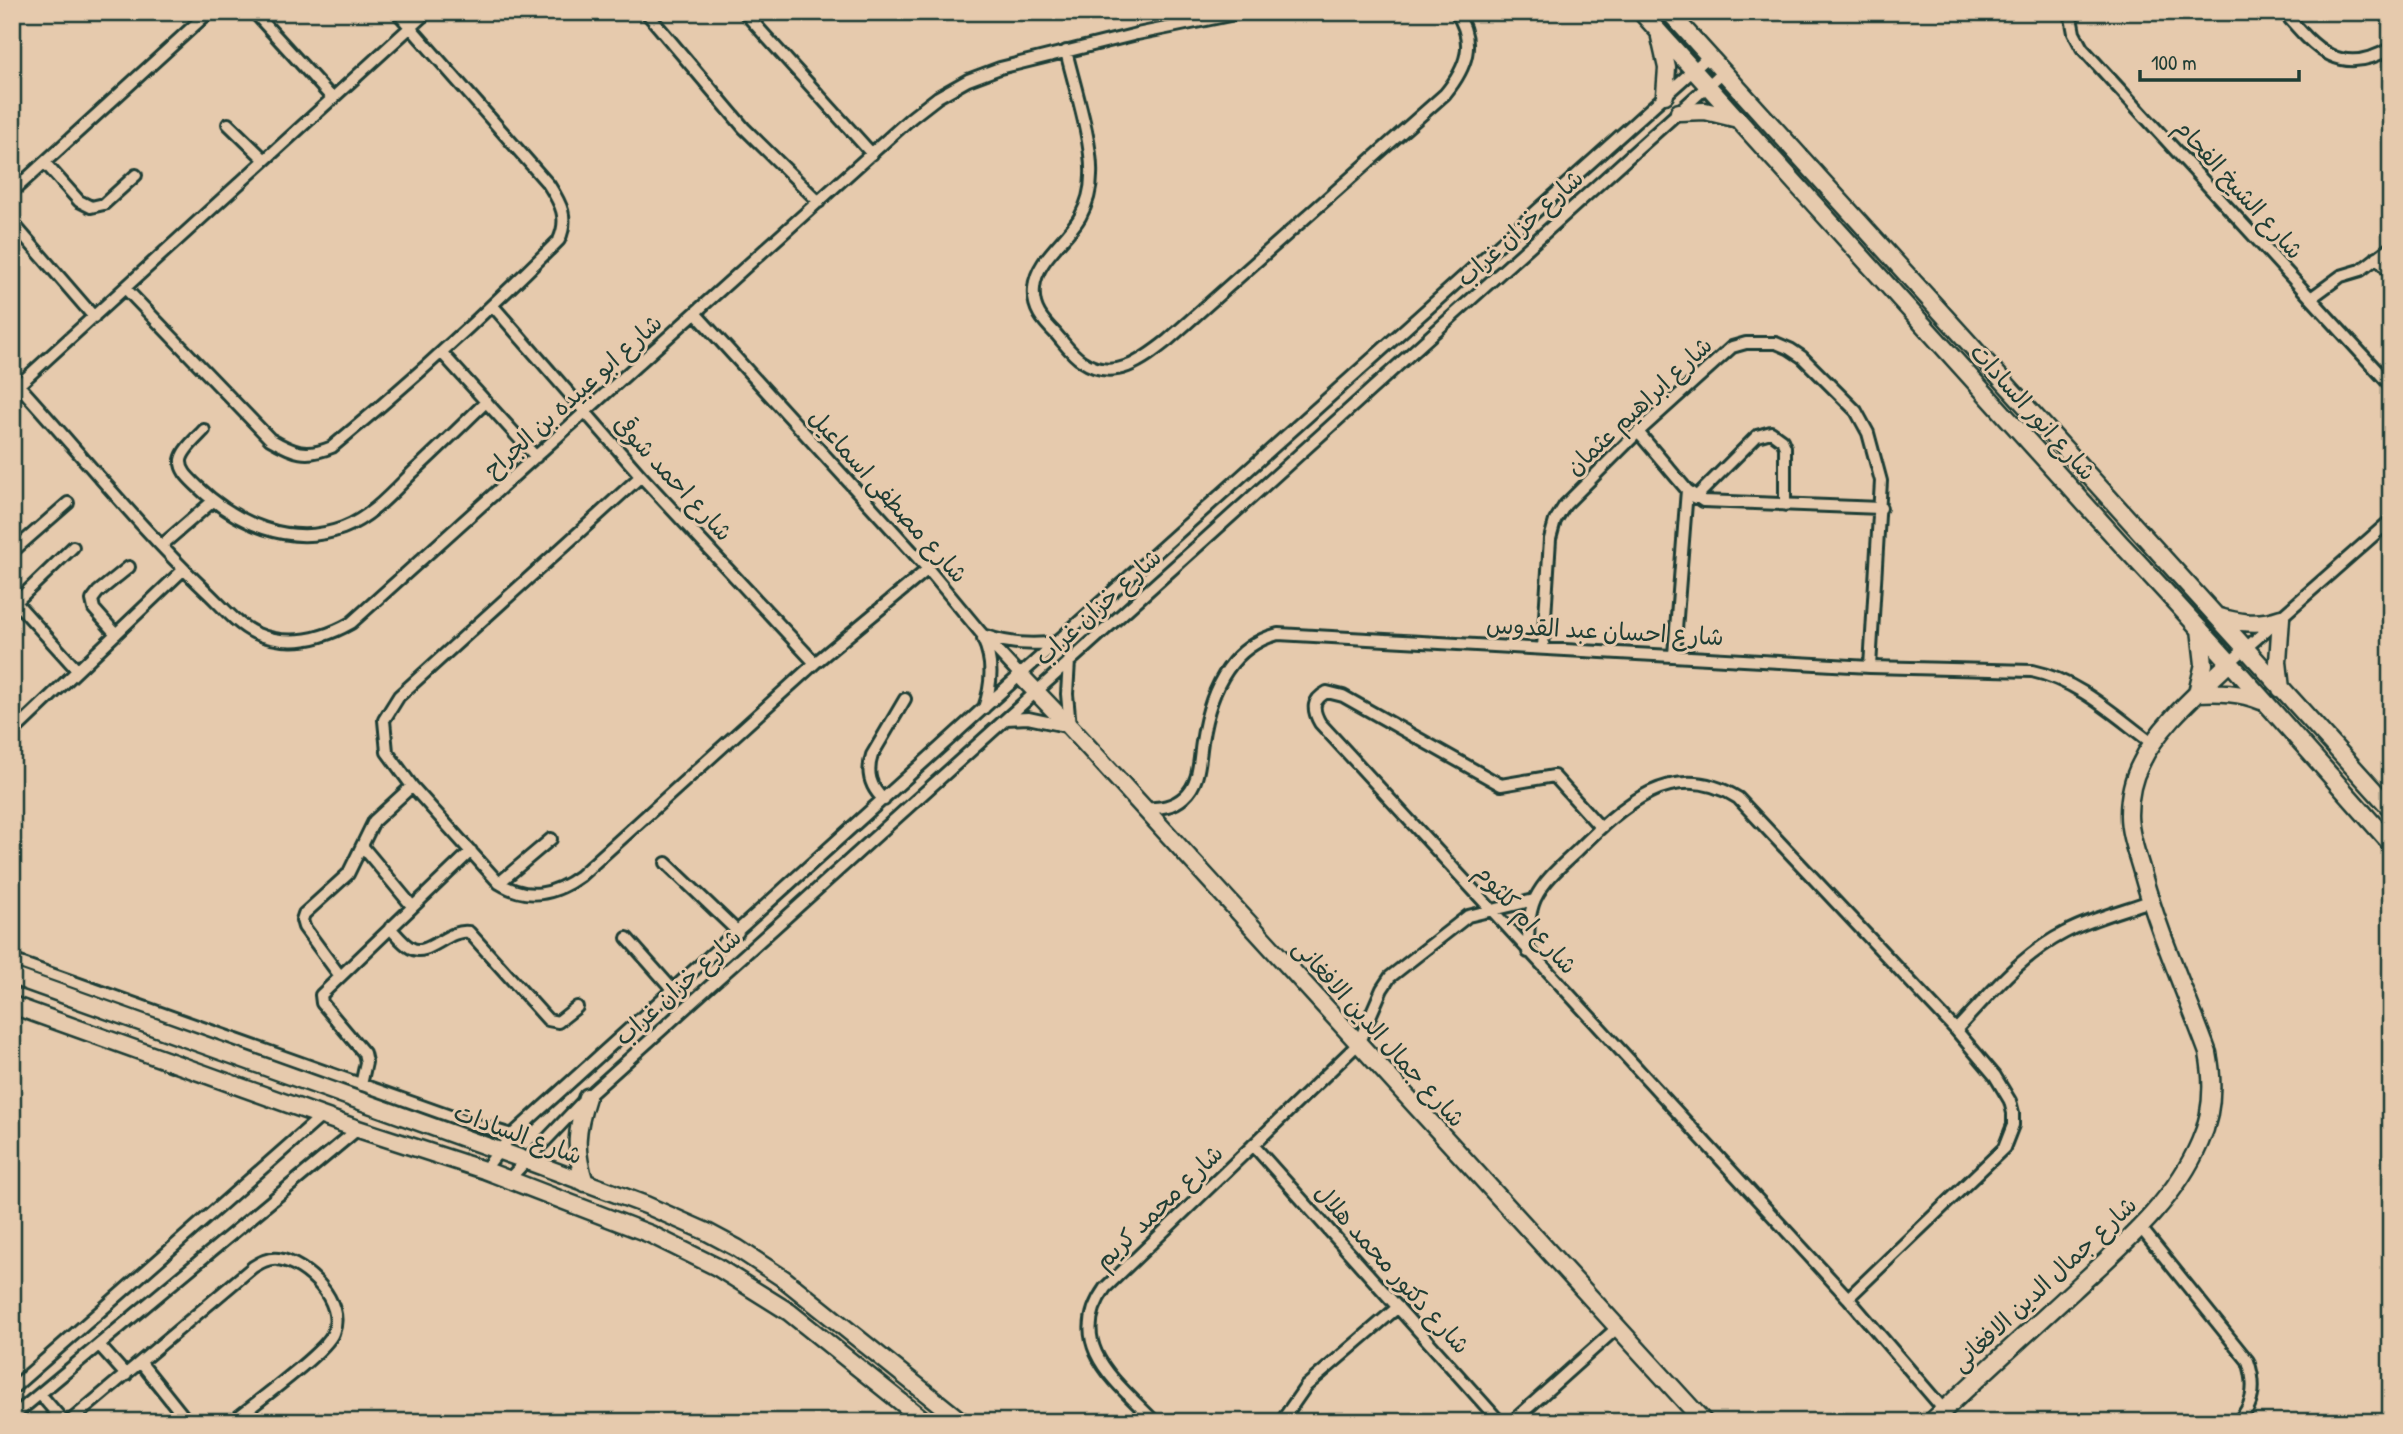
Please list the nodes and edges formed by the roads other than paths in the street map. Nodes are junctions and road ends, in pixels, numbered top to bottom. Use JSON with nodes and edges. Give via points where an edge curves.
{"nodes":[{"id":1,"x":209,"y":12,"type":"edge"},
{"id":2,"x":254,"y":12,"type":"edge"},
{"id":3,"x":397,"y":12,"type":"edge"},
{"id":4,"x":427,"y":12,"type":"edge"},
{"id":5,"x":646,"y":12,"type":"edge"},
{"id":6,"x":744,"y":12,"type":"edge"},
{"id":7,"x":1245,"y":12,"type":"edge"},
{"id":8,"x":1456,"y":12,"type":"edge"},
{"id":9,"x":1640,"y":12,"type":"edge"},
{"id":10,"x":1669,"y":12,"type":"edge"},
{"id":11,"x":2070,"y":12,"type":"edge"},
{"id":12,"x":2284,"y":12,"type":"edge"},
{"id":13,"x":1222,"y":14,"type":"edge"},
{"id":14,"x":411,"y":27,"type":"junction"},
{"id":15,"x":1658,"y":31,"type":"junction"},
{"id":16,"x":2391,"y":48,"type":"edge"},
{"id":17,"x":1066,"y":51,"type":"junction"},
{"id":18,"x":1709,"y":56,"type":"junction"},
{"id":19,"x":1694,"y":69,"type":"junction"},
{"id":20,"x":1723,"y":72,"type":"junction"},
{"id":21,"x":1709,"y":86,"type":"junction"},
{"id":22,"x":1665,"y":95,"type":"junction"},
{"id":23,"x":333,"y":99,"type":"junction"},
{"id":24,"x":1679,"y":112,"type":"junction"},
{"id":25,"x":1738,"y":119,"type":"junction"},
{"id":26,"x":228,"y":124,"type":"dead end"},
{"id":27,"x":872,"y":154,"type":"junction"},
{"id":28,"x":265,"y":160,"type":"junction"},
{"id":29,"x":45,"y":163,"type":"junction"},
{"id":30,"x":136,"y":175,"type":"dead end"},
{"id":31,"x":12,"y":192,"type":"edge"},
{"id":32,"x":818,"y":202,"type":"junction"},
{"id":33,"x":12,"y":222,"type":"edge"},
{"id":34,"x":2391,"y":247,"type":"edge"},
{"id":35,"x":2377,"y":257,"type":"junction"},
{"id":36,"x":2391,"y":274,"type":"edge"},
{"id":37,"x":125,"y":288,"type":"junction"},
{"id":38,"x":2311,"y":298,"type":"junction"},
{"id":39,"x":493,"y":306,"type":"junction"},
{"id":40,"x":695,"y":314,"type":"junction"},
{"id":41,"x":94,"y":317,"type":"junction"},
{"id":42,"x":1394,"y":339,"type":"junction"},
{"id":43,"x":442,"y":353,"type":"junction"},
{"id":44,"x":1410,"y":355,"type":"junction"},
{"id":45,"x":14,"y":385,"type":"edge"},
{"id":46,"x":2391,"y":386,"type":"edge"},
{"id":47,"x":486,"y":402,"type":"junction"},
{"id":48,"x":585,"y":414,"type":"junction"},
{"id":49,"x":204,"y":430,"type":"dead end"},
{"id":50,"x":1638,"y":432,"type":"junction"},
{"id":51,"x":537,"y":457,"type":"junction"},
{"id":52,"x":641,"y":476,"type":"junction"},
{"id":53,"x":1691,"y":494,"type":"junction"},
{"id":54,"x":213,"y":501,"type":"junction"},
{"id":55,"x":68,"y":503,"type":"dead end"},
{"id":56,"x":1785,"y":505,"type":"junction"},
{"id":57,"x":1881,"y":508,"type":"junction"},
{"id":58,"x":2391,"y":520,"type":"edge"},
{"id":59,"x":162,"y":545,"type":"junction"},
{"id":60,"x":73,"y":548,"type":"dead end"},
{"id":61,"x":12,"y":552,"type":"edge"},
{"id":62,"x":129,"y":567,"type":"dead end"},
{"id":63,"x":928,"y":569,"type":"junction"},
{"id":64,"x":183,"y":570,"type":"junction"},
{"id":65,"x":14,"y":600,"type":"edge"},
{"id":66,"x":2214,"y":616,"type":"junction"},
{"id":67,"x":2281,"y":618,"type":"junction"},
{"id":68,"x":2199,"y":626,"type":"junction"},
{"id":69,"x":981,"y":633,"type":"junction"},
{"id":70,"x":116,"y":634,"type":"junction"},
{"id":71,"x":1059,"y":642,"type":"junction"},
{"id":72,"x":1543,"y":648,"type":"junction"},
{"id":73,"x":2245,"y":649,"type":"junction"},
{"id":74,"x":1674,"y":655,"type":"junction"},
{"id":75,"x":1069,"y":662,"type":"junction"},
{"id":76,"x":815,"y":663,"type":"junction"},
{"id":77,"x":2229,"y":663,"type":"junction"},
{"id":78,"x":1870,"y":667,"type":"junction"},
{"id":79,"x":78,"y":670,"type":"junction"},
{"id":80,"x":1020,"y":675,"type":"junction"},
{"id":81,"x":2281,"y":689,"type":"junction"},
{"id":82,"x":1036,"y":692,"type":"junction"},
{"id":83,"x":2197,"y":693,"type":"junction"},
{"id":84,"x":905,"y":699,"type":"dead end"},
{"id":85,"x":2265,"y":702,"type":"junction"},
{"id":86,"x":983,"y":710,"type":"junction"},
{"id":87,"x":1006,"y":719,"type":"junction"},
{"id":88,"x":1070,"y":727,"type":"junction"},
{"id":89,"x":12,"y":733,"type":"edge"},
{"id":90,"x":2152,"y":743,"type":"junction"},
{"id":91,"x":412,"y":786,"type":"junction"},
{"id":92,"x":884,"y":800,"type":"junction"},
{"id":93,"x":1143,"y":809,"type":"junction"},
{"id":94,"x":2391,"y":809,"type":"edge"},
{"id":95,"x":1601,"y":827,"type":"junction"},
{"id":96,"x":551,"y":839,"type":"dead end"},
{"id":97,"x":2391,"y":844,"type":"edge"},
{"id":98,"x":363,"y":847,"type":"junction"},
{"id":99,"x":471,"y":851,"type":"junction"},
{"id":100,"x":666,"y":863,"type":"dead end"},
{"id":101,"x":499,"y":883,"type":"junction"},
{"id":102,"x":1534,"y":900,"type":"junction"},
{"id":103,"x":2150,"y":901,"type":"junction"},
{"id":104,"x":412,"y":906,"type":"junction"},
{"id":105,"x":1490,"y":911,"type":"junction"},
{"id":106,"x":390,"y":928,"type":"junction"},
{"id":107,"x":738,"y":932,"type":"junction"},
{"id":108,"x":627,"y":938,"type":"dead end"},
{"id":109,"x":1528,"y":952,"type":"junction"},
{"id":110,"x":12,"y":960,"type":"edge"},
{"id":111,"x":12,"y":976,"type":"edge"},
{"id":112,"x":340,"y":976,"type":"junction"},
{"id":113,"x":673,"y":990,"type":"junction"},
{"id":114,"x":12,"y":1005,"type":"edge"},
{"id":115,"x":577,"y":1007,"type":"dead end"},
{"id":116,"x":1956,"y":1030,"type":"junction"},
{"id":117,"x":1358,"y":1044,"type":"junction"},
{"id":118,"x":361,"y":1085,"type":"junction"},
{"id":119,"x":587,"y":1097,"type":"junction"},
{"id":120,"x":323,"y":1115,"type":"junction"},
{"id":121,"x":358,"y":1129,"type":"junction"},
{"id":122,"x":512,"y":1135,"type":"junction"},
{"id":123,"x":1253,"y":1144,"type":"junction"},
{"id":124,"x":498,"y":1151,"type":"junction"},
{"id":125,"x":525,"y":1160,"type":"junction"},
{"id":126,"x":484,"y":1170,"type":"junction"},
{"id":127,"x":508,"y":1180,"type":"junction"},
{"id":128,"x":585,"y":1183,"type":"junction"},
{"id":129,"x":2141,"y":1228,"type":"junction"},
{"id":130,"x":1848,"y":1298,"type":"junction"},
{"id":131,"x":1398,"y":1307,"type":"junction"},
{"id":132,"x":1618,"y":1327,"type":"junction"},
{"id":133,"x":100,"y":1346,"type":"junction"},
{"id":134,"x":141,"y":1363,"type":"junction"},
{"id":135,"x":126,"y":1376,"type":"junction"},
{"id":136,"x":12,"y":1389,"type":"edge"},
{"id":137,"x":40,"y":1394,"type":"junction"},
{"id":138,"x":1944,"y":1410,"type":"junction"},
{"id":139,"x":12,"y":1417,"type":"edge"},
{"id":140,"x":67,"y":1422,"type":"edge"},
{"id":141,"x":188,"y":1422,"type":"edge"},
{"id":142,"x":232,"y":1422,"type":"edge"},
{"id":143,"x":926,"y":1422,"type":"edge"},
{"id":144,"x":962,"y":1422,"type":"edge"},
{"id":145,"x":1155,"y":1422,"type":"edge"},
{"id":146,"x":1281,"y":1422,"type":"edge"},
{"id":147,"x":1500,"y":1422,"type":"edge"},
{"id":148,"x":1512,"y":1422,"type":"edge"},
{"id":149,"x":1704,"y":1422,"type":"edge"},
{"id":150,"x":1930,"y":1422,"type":"edge"},
{"id":151,"x":2237,"y":1422,"type":"edge"}],
"edges":[{"from":1,"to":29,"type":"street"},
{"from":2,"to":23,"type":"street"},
{"from":3,"to":14,"type":"street"},
{"from":4,"to":14,"type":"street"},
{"from":5,"to":32,"type":"street","via":[[744,128]]},
{"from":6,"to":27,"type":"street"},
{"from":7,"to":13,"type":"street","name":"شارع ابو عبيده بن الجراح"},
{"from":8,"to":17,"type":"street","via":[[1468,37],[1467,52],[1445,94],[1168,340],[1143,361],[1119,369],[1082,361],[1040,318],[1034,303],[1038,272],[1080,217],[1091,177],[1091,156]]},
{"from":9,"to":15,"type":"street","name":"شارع انور السادات"},
{"from":10,"to":18,"type":"street","name":"شارع انور السادات"},
{"from":11,"to":38,"type":"street","name":"شارع الشيخ الفحام","via":[[2082,48]]},
{"from":12,"to":16,"type":"street","via":[[2311,44],[2331,56],[2354,61],[2376,57]]},
{"from":13,"to":17,"type":"street","name":"شارع ابو عبيده بن الجراح"},
{"from":14,"to":23,"type":"street"},
{"from":14,"to":39,"type":"street","via":[[561,203],[564,228],[559,240]]},
{"from":15,"to":19,"type":"street","name":"شارع انور السادات"},
{"from":15,"to":22,"type":"street","via":[[1667,68]]},
{"from":17,"to":27,"type":"street","name":"شارع ابو عبيده بن الجراح","via":[[968,80],[938,97]]},
{"from":18,"to":19,"type":"street","name":"شارع خزان غراب"},
{"from":18,"to":20,"type":"street","name":"شارع انور السادات"},
{"from":19,"to":21,"type":"street","name":"شارع انور السادات"},
{"from":19,"to":22,"type":"street","name":"شارع خزان غراب"},
{"from":20,"to":21,"type":"street","name":"شارع خزان غراب"},
{"from":20,"to":66,"type":"street","name":"شارع انور السادات"},
{"from":21,"to":24,"type":"street","name":"شارع خزان غراب"},
{"from":21,"to":25,"type":"street","name":"شارع انور السادات"},
{"from":22,"to":42,"type":"street","name":"شارع خزان غراب"},
{"from":23,"to":28,"type":"street"},
{"from":24,"to":25,"type":"street","via":[[1705,111]]},
{"from":24,"to":44,"type":"street","name":"شارع خزان غراب"},
{"from":25,"to":68,"type":"street","name":"شارع انور السادات"},
{"from":26,"to":28,"type":"street"},
{"from":27,"to":32,"type":"street","name":"شارع ابو عبيده بن الجراح"},
{"from":28,"to":37,"type":"street"},
{"from":29,"to":30,"type":"street","via":[[79,201],[91,207],[104,204]]},
{"from":29,"to":31,"type":"street"},
{"from":32,"to":40,"type":"street","name":"شارع ابو عبيده بن الجراح"},
{"from":33,"to":41,"type":"street"},
{"from":34,"to":35,"type":"street"},
{"from":35,"to":36,"type":"street"},
{"from":35,"to":38,"type":"street"},
{"from":37,"to":41,"type":"street"},
{"from":37,"to":43,"type":"street","via":[[270,439],[302,454],[332,447]]},
{"from":38,"to":46,"type":"street","name":"شارع الشيخ الفحام"},
{"from":39,"to":43,"type":"street"},
{"from":39,"to":48,"type":"street","name":"شارع احمد شوقى"},
{"from":40,"to":48,"type":"street","name":"شارع ابو عبيده بن الجراح"},
{"from":40,"to":63,"type":"street","name":"شارع مصطفى اسماعيل"},
{"from":41,"to":45,"type":"street"},
{"from":42,"to":44,"type":"street"},
{"from":42,"to":71,"type":"street","name":"شارع خزان غراب"},
{"from":43,"to":47,"type":"street"},
{"from":44,"to":75,"type":"street","name":"شارع خزان غراب"},
{"from":45,"to":59,"type":"street","name":"شارع ابو عبيده بن الجراح"},
{"from":47,"to":51,"type":"street"},
{"from":47,"to":54,"type":"street","via":[[378,507],[343,528],[319,535],[292,534],[244,521]]},
{"from":48,"to":51,"type":"street","name":"شارع ابو عبيده بن الجراح"},
{"from":48,"to":52,"type":"street","name":"شارع احمد شوقى"},
{"from":49,"to":54,"type":"street","via":[[183,454],[181,464]]},
{"from":50,"to":53,"type":"street"},
{"from":50,"to":57,"type":"street","name":"شارع ابراهيم عثمان","via":[[1732,347],[1776,343],[1802,357],[1856,411],[1876,457]]},
{"from":50,"to":72,"type":"street","name":"شارع ابراهيم عثمان","via":[[1565,505],[1555,521]]},
{"from":51,"to":64,"type":"street","name":"شارع ابو عبيده بن الجراح","via":[[351,623],[332,634],[290,641],[254,633]]},
{"from":52,"to":76,"type":"street","name":"شارع احمد شوقى"},
{"from":52,"to":91,"type":"street","via":[[394,703],[384,720],[387,752]]},
{"from":53,"to":56,"type":"street","via":[[1712,502]]},
{"from":53,"to":56,"type":"street","via":[[1757,436],[1771,432],[1785,447]]},
{"from":53,"to":74,"type":"street"},
{"from":54,"to":59,"type":"street"},
{"from":55,"to":61,"type":"street"},
{"from":56,"to":57,"type":"street"},
{"from":57,"to":78,"type":"street","name":"شارع ابراهيم عثمان"},
{"from":58,"to":67,"type":"street","name":"شارع جمال الدين الافغانى"},
{"from":59,"to":64,"type":"street","name":"شارع ابو عبيده بن الجراح"},
{"from":60,"to":65,"type":"street"},
{"from":62,"to":70,"type":"street","via":[[92,600],[94,610]]},
{"from":63,"to":69,"type":"street","name":"شارع مصطفى اسماعيل"},
{"from":63,"to":76,"type":"street"},
{"from":64,"to":70,"type":"street"},
{"from":65,"to":79,"type":"street"},
{"from":66,"to":67,"type":"street","via":[[2247,623]]},
{"from":66,"to":73,"type":"street","name":"شارع انور السادات"},
{"from":67,"to":73,"type":"street","name":"شارع جمال الدين الافغانى"},
{"from":67,"to":81,"type":"street"},
{"from":68,"to":77,"type":"street","name":"شارع انور السادات"},
{"from":68,"to":83,"type":"street","via":[[2204,664]]},
{"from":69,"to":71,"type":"street","via":[[1026,644]]},
{"from":69,"to":80,"type":"street","name":"شارع مصطفى اسماعيل"},
{"from":69,"to":86,"type":"street","via":[[991,663]]},
{"from":70,"to":79,"type":"street"},
{"from":71,"to":80,"type":"street","name":"شارع خزان غراب"},
{"from":72,"to":74,"type":"street","name":"شارع احسان عبد القدوس"},
{"from":72,"to":93,"type":"street","name":"شارع احسان عبد القدوس","via":[[1291,633],[1266,637],[1245,650],[1220,678],[1207,716],[1197,775],[1187,795],[1168,807]]},
{"from":73,"to":77,"type":"street","name":"شارع جمال الدين الافغانى"},
{"from":73,"to":81,"type":"street","name":"شارع انور السادات"},
{"from":74,"to":78,"type":"street","name":"شارع احسان عبد القدوس"},
{"from":75,"to":82,"type":"street","name":"شارع خزان غراب"},
{"from":75,"to":88,"type":"street"},
{"from":76,"to":101,"type":"street","via":[[567,886],[536,895]]},
{"from":77,"to":83,"type":"street","name":"شارع جمال الدين الافغانى"},
{"from":77,"to":85,"type":"street","name":"شارع انور السادات"},
{"from":78,"to":90,"type":"street","name":"شارع احسان عبد القدوس","via":[[2032,671],[2053,676],[2077,687]]},
{"from":79,"to":89,"type":"street"},
{"from":80,"to":82,"type":"street","name":"شارع جمال الدين الافغانى"},
{"from":80,"to":86,"type":"street","name":"شارع خزان غراب"},
{"from":81,"to":94,"type":"street","name":"شارع انور السادات"},
{"from":82,"to":87,"type":"street","name":"شارع خزان غراب"},
{"from":82,"to":88,"type":"street","name":"شارع جمال الدين الافغانى"},
{"from":83,"to":85,"type":"street","via":[[2237,694]]},
{"from":83,"to":90,"type":"street","name":"شارع جمال الدين الافغانى"},
{"from":84,"to":92,"type":"street","via":[[869,764],[873,788]]},
{"from":85,"to":97,"type":"street","name":"شارع انور السادات"},
{"from":86,"to":92,"type":"street","name":"شارع خزان غراب"},
{"from":87,"to":88,"type":"street","via":[[1028,718]]},
{"from":87,"to":119,"type":"street","name":"شارع خزان غراب"},
{"from":88,"to":93,"type":"street","name":"شارع جمال الدين الافغانى"},
{"from":90,"to":103,"type":"street","name":"شارع جمال الدين الافغانى","via":[[2132,788],[2129,816]]},
{"from":91,"to":98,"type":"street","via":[[374,821]]},
{"from":91,"to":99,"type":"street"},
{"from":92,"to":107,"type":"street","name":"شارع خزان غراب"},
{"from":93,"to":117,"type":"street","name":"شارع جمال الدين الافغانى"},
{"from":95,"to":102,"type":"street","via":[[1545,882]]},
{"from":95,"to":105,"type":"street","name":"شارع ام كلثوم","via":[[1554,776],[1501,785],[1343,696],[1327,692],[1318,697],[1314,713],[1320,723]]},
{"from":95,"to":116,"type":"street","via":[[1642,794],[1673,783],[1726,790],[1785,846]]},
{"from":96,"to":101,"type":"street"},
{"from":98,"to":104,"type":"street"},
{"from":98,"to":112,"type":"street","via":[[348,874],[302,920]]},
{"from":99,"to":101,"type":"street"},
{"from":99,"to":104,"type":"street"},
{"from":100,"to":107,"type":"street"},
{"from":102,"to":105,"type":"street"},
{"from":102,"to":109,"type":"street"},
{"from":103,"to":116,"type":"street","via":[[2044,944]]},
{"from":103,"to":129,"type":"street","name":"شارع جمال الدين الافغانى","via":[[2213,1077],[2212,1102],[2197,1150]]},
{"from":104,"to":106,"type":"street"},
{"from":105,"to":109,"type":"street","name":"شارع ام كلثوم"},
{"from":105,"to":117,"type":"street","via":[[1468,916],[1390,977]]},
{"from":106,"to":112,"type":"street"},
{"from":106,"to":115,"type":"street","via":[[418,951],[461,930],[469,932],[548,1020],[558,1022]]},
{"from":107,"to":113,"type":"street","name":"شارع خزان غراب"},
{"from":108,"to":113,"type":"street"},
{"from":109,"to":130,"type":"street","name":"شارع ام كلثوم"},
{"from":110,"to":118,"type":"street"},
{"from":111,"to":124,"type":"street","name":"شارع السادات"},
{"from":112,"to":118,"type":"street","via":[[321,999],[364,1053]]},
{"from":113,"to":122,"type":"street","name":"شارع خزان غراب"},
{"from":114,"to":120,"type":"street","name":"شارع السادات"},
{"from":116,"to":130,"type":"street","via":[[2004,1089],[2013,1113],[2010,1137],[2004,1148]]},
{"from":117,"to":123,"type":"street","name":"شارع محمد كريم"},
{"from":117,"to":132,"type":"street","name":"شارع جمال الدين الافغانى"},
{"from":118,"to":122,"type":"street"},
{"from":119,"to":125,"type":"street","name":"شارع خزان غراب"},
{"from":119,"to":128,"type":"street","via":[[576,1145]]},
{"from":120,"to":121,"type":"street","name":"شارع السادات"},
{"from":120,"to":136,"type":"street"},
{"from":121,"to":126,"type":"street","name":"شارع السادات"},
{"from":121,"to":133,"type":"street"},
{"from":122,"to":124,"type":"street","name":"شارع خزان غراب"},
{"from":123,"to":131,"type":"street","name":"شارع دكتور محمد هلال"},
{"from":123,"to":145,"type":"street","name":"شارع محمد كريم","via":[[1105,1288],[1091,1314],[1090,1337],[1100,1361]]},
{"from":124,"to":125,"type":"street","name":"شارع السادات"},
{"from":124,"to":126,"type":"street","name":"شارع خزان غراب"},
{"from":125,"to":127,"type":"street","name":"شارع خزان غراب"},
{"from":125,"to":128,"type":"street","name":"شارع السادات"},
{"from":126,"to":127,"type":"street","name":"شارع السادات"},
{"from":127,"to":143,"type":"street","name":"شارع السادات","via":[[650,1234],[717,1267],[789,1312]]},
{"from":128,"to":144,"type":"street","name":"شارع السادات","via":[[684,1222],[755,1259]]},
{"from":129,"to":138,"type":"street","name":"شارع جمال الدين الافغانى"},
{"from":129,"to":151,"type":"street","via":[[2248,1361],[2251,1401]]},
{"from":130,"to":138,"type":"street","name":"شارع ام كلثوم"},
{"from":131,"to":146,"type":"street","via":[[1306,1387]]},
{"from":131,"to":147,"type":"street","name":"شارع دكتور محمد هلال"},
{"from":132,"to":148,"type":"street"},
{"from":132,"to":149,"type":"street","name":"شارع جمال الدين الافغانى"},
{"from":133,"to":135,"type":"street"},
{"from":133,"to":137,"type":"street"},
{"from":134,"to":135,"type":"street"},
{"from":134,"to":141,"type":"street"},
{"from":134,"to":142,"type":"street","via":[[253,1267],[276,1259],[300,1268],[330,1300],[333,1334],[320,1350]]},
{"from":135,"to":140,"type":"street"},
{"from":137,"to":139,"type":"street"},
{"from":137,"to":140,"type":"street"},
{"from":138,"to":150,"type":"street","name":"شارع جمال الدين الافغانى"}]}
